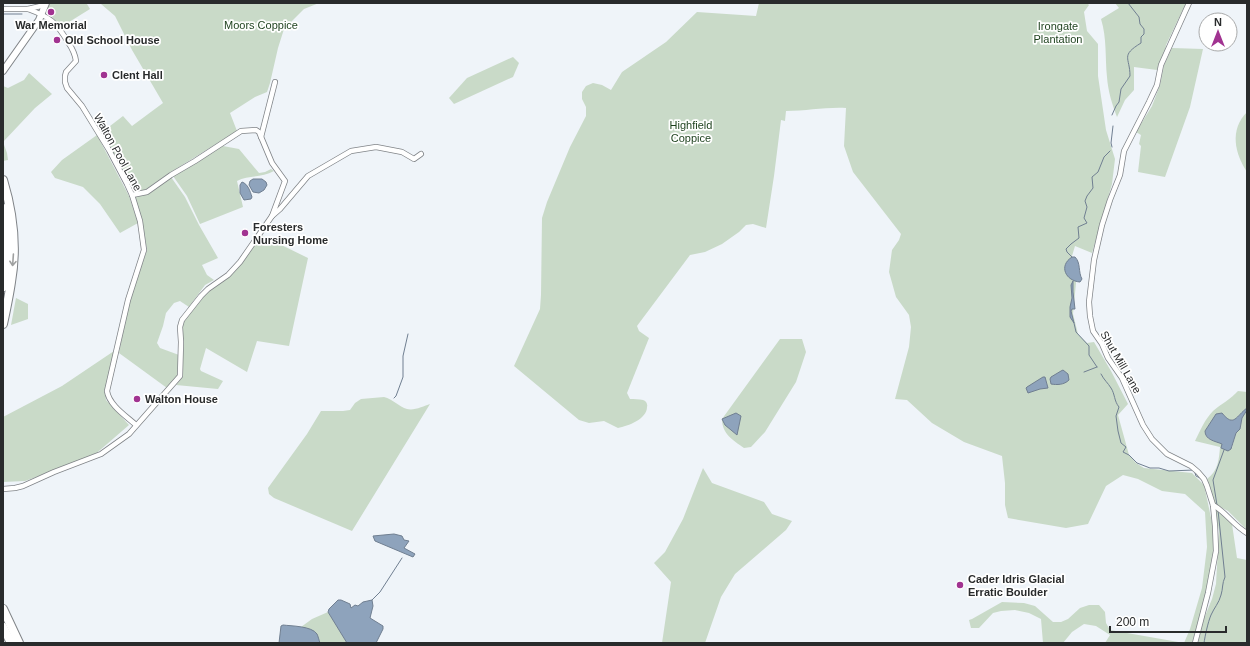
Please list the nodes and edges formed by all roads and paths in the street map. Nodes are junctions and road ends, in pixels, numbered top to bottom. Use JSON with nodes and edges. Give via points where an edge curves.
{"nodes":[{"id":1,"x":1189,"y":3,"type":"edge"},
{"id":2,"x":46,"y":4,"type":"edge"},
{"id":3,"x":3,"y":9,"type":"edge"},
{"id":4,"x":28,"y":10,"type":"junction"},
{"id":5,"x":41,"y":16,"type":"junction"},
{"id":6,"x":3,"y":71,"type":"edge"},
{"id":7,"x":275,"y":82,"type":"dead end"},
{"id":8,"x":261,"y":139,"type":"junction"},
{"id":9,"x":421,"y":154,"type":"dead end"},
{"id":10,"x":3,"y":180,"type":"edge"},
{"id":11,"x":132,"y":195,"type":"junction"},
{"id":12,"x":3,"y":208,"type":"edge"},
{"id":13,"x":272,"y":216,"type":"junction"},
{"id":14,"x":3,"y":287,"type":"edge"},
{"id":15,"x":3,"y":324,"type":"edge"},
{"id":16,"x":136,"y":426,"type":"junction"},
{"id":17,"x":3,"y":489,"type":"edge"},
{"id":18,"x":1216,"y":506,"type":"junction"},
{"id":19,"x":1247,"y":533,"type":"edge"},
{"id":20,"x":3,"y":609,"type":"edge"},
{"id":21,"x":3,"y":627,"type":"edge"},
{"id":22,"x":11,"y":643,"type":"edge"},
{"id":23,"x":19,"y":643,"type":"edge"},
{"id":24,"x":1194,"y":643,"type":"edge"}],
"edges":[{"from":1,"to":18,"type":"street","name":"Shut Mill Lane","via":[[1161,65],[1157,85],[1124,151],[1120,174],[1102,225],[1094,260],[1089,302],[1093,331],[1122,378],[1143,425],[1167,454],[1198,472],[1204,479]]},
{"from":2,"to":4,"type":"street"},
{"from":2,"to":5,"type":"street"},
{"from":3,"to":4,"type":"street"},
{"from":4,"to":5,"type":"street","name":"Walton Pool Lane"},
{"from":5,"to":6,"type":"street"},
{"from":5,"to":11,"type":"street","name":"Walton Pool Lane","via":[[58,26],[74,52],[76,61],[65,76],[67,88],[82,106],[109,150]]},
{"from":7,"to":8,"type":"street"},
{"from":8,"to":11,"type":"street","via":[[256,130],[241,131],[147,192]]},
{"from":8,"to":13,"type":"street","via":[[285,181]]},
{"from":9,"to":13,"type":"street","via":[[414,159],[402,152],[376,147],[351,150],[308,176]]},
{"from":10,"to":15,"type":"highway","one_way":true,"via":[[12,218],[14,251],[12,281]]},
{"from":11,"to":16,"type":"street","name":"Walton Pool Lane","via":[[140,221],[144,250],[128,300],[107,391],[116,407]]},
{"from":12,"to":14,"type":"highway","via":[[7,250]]},
{"from":13,"to":16,"type":"street","via":[[236,266],[201,296],[182,320],[180,376]]},
{"from":16,"to":17,"type":"street","via":[[101,454],[23,486]]},
{"from":18,"to":19,"type":"street"},
{"from":18,"to":24,"type":"street","name":"Shut Mill Lane","via":[[1216,551]]},
{"from":20,"to":23,"type":"highway"},
{"from":21,"to":22,"type":"highway"}]}
